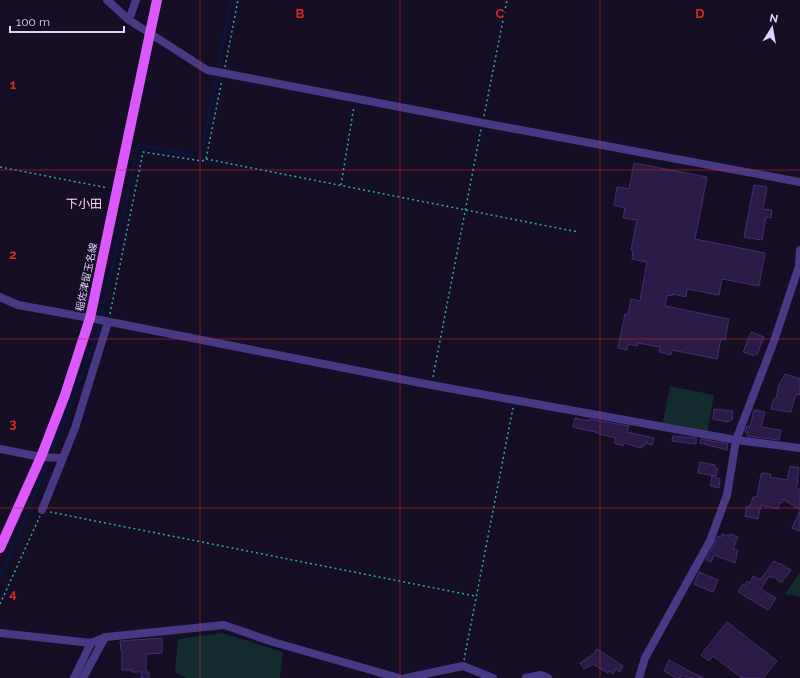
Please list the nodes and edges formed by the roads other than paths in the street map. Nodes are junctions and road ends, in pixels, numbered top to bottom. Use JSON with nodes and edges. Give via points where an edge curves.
{"nodes":[{"id":1,"x":107,"y":0,"type":"edge"},
{"id":2,"x":136,"y":0,"type":"edge"},
{"id":3,"x":157,"y":0,"type":"edge"},
{"id":4,"x":128,"y":20,"type":"junction"},
{"id":5,"x":150,"y":33,"type":"junction"},
{"id":6,"x":800,"y":182,"type":"edge"},
{"id":7,"x":800,"y":250,"type":"edge"},
{"id":8,"x":0,"y":297,"type":"edge"},
{"id":9,"x":91,"y":318,"type":"junction"},
{"id":10,"x":108,"y":322,"type":"junction"},
{"id":11,"x":736,"y":440,"type":"junction"},
{"id":12,"x":800,"y":448,"type":"edge"},
{"id":13,"x":0,"y":449,"type":"edge"},
{"id":14,"x":41,"y":457,"type":"junction"},
{"id":15,"x":63,"y":458,"type":"junction"},
{"id":16,"x":42,"y":510,"type":"road end"},
{"id":17,"x":0,"y":548,"type":"edge"},
{"id":18,"x":0,"y":634,"type":"edge"},
{"id":19,"x":105,"y":637,"type":"junction"},
{"id":20,"x":91,"y":643,"type":"junction"},
{"id":21,"x":74,"y":678,"type":"edge"},
{"id":22,"x":83,"y":678,"type":"edge"},
{"id":23,"x":399,"y":678,"type":"edge"},
{"id":24,"x":406,"y":678,"type":"edge"},
{"id":25,"x":493,"y":678,"type":"edge"},
{"id":26,"x":526,"y":678,"type":"edge"},
{"id":27,"x":548,"y":678,"type":"edge"},
{"id":28,"x":639,"y":678,"type":"edge"}],
"edges":[{"from":1,"to":4,"type":"street"},
{"from":2,"to":4,"type":"street"},
{"from":3,"to":5,"type":"main road","name":"稲佐津留玉名線"},
{"from":4,"to":5,"type":"street"},
{"from":5,"to":6,"type":"street","via":[[207,70]]},
{"from":5,"to":9,"type":"main road","name":"稲佐津留玉名線"},
{"from":7,"to":11,"type":"street","via":[[799,266],[779,326]]},
{"from":8,"to":9,"type":"street","via":[[18,305]]},
{"from":9,"to":10,"type":"street"},
{"from":9,"to":14,"type":"main road","name":"稲佐津留玉名線","via":[[66,395]]},
{"from":10,"to":11,"type":"street","via":[[431,385]]},
{"from":10,"to":15,"type":"street"},
{"from":11,"to":12,"type":"street"},
{"from":11,"to":28,"type":"street","via":[[727,495],[710,541],[645,658]]},
{"from":13,"to":14,"type":"street"},
{"from":14,"to":15,"type":"street"},
{"from":14,"to":17,"type":"main road","name":"稲佐津留玉名線"},
{"from":15,"to":16,"type":"street"},
{"from":18,"to":20,"type":"street"},
{"from":19,"to":20,"type":"street"},
{"from":19,"to":22,"type":"street"},
{"from":19,"to":23,"type":"street","via":[[224,625],[273,642]]},
{"from":20,"to":21,"type":"street"},
{"from":24,"to":25,"type":"street","via":[[463,666]]},
{"from":26,"to":27,"type":"street","via":[[541,675]]}]}
